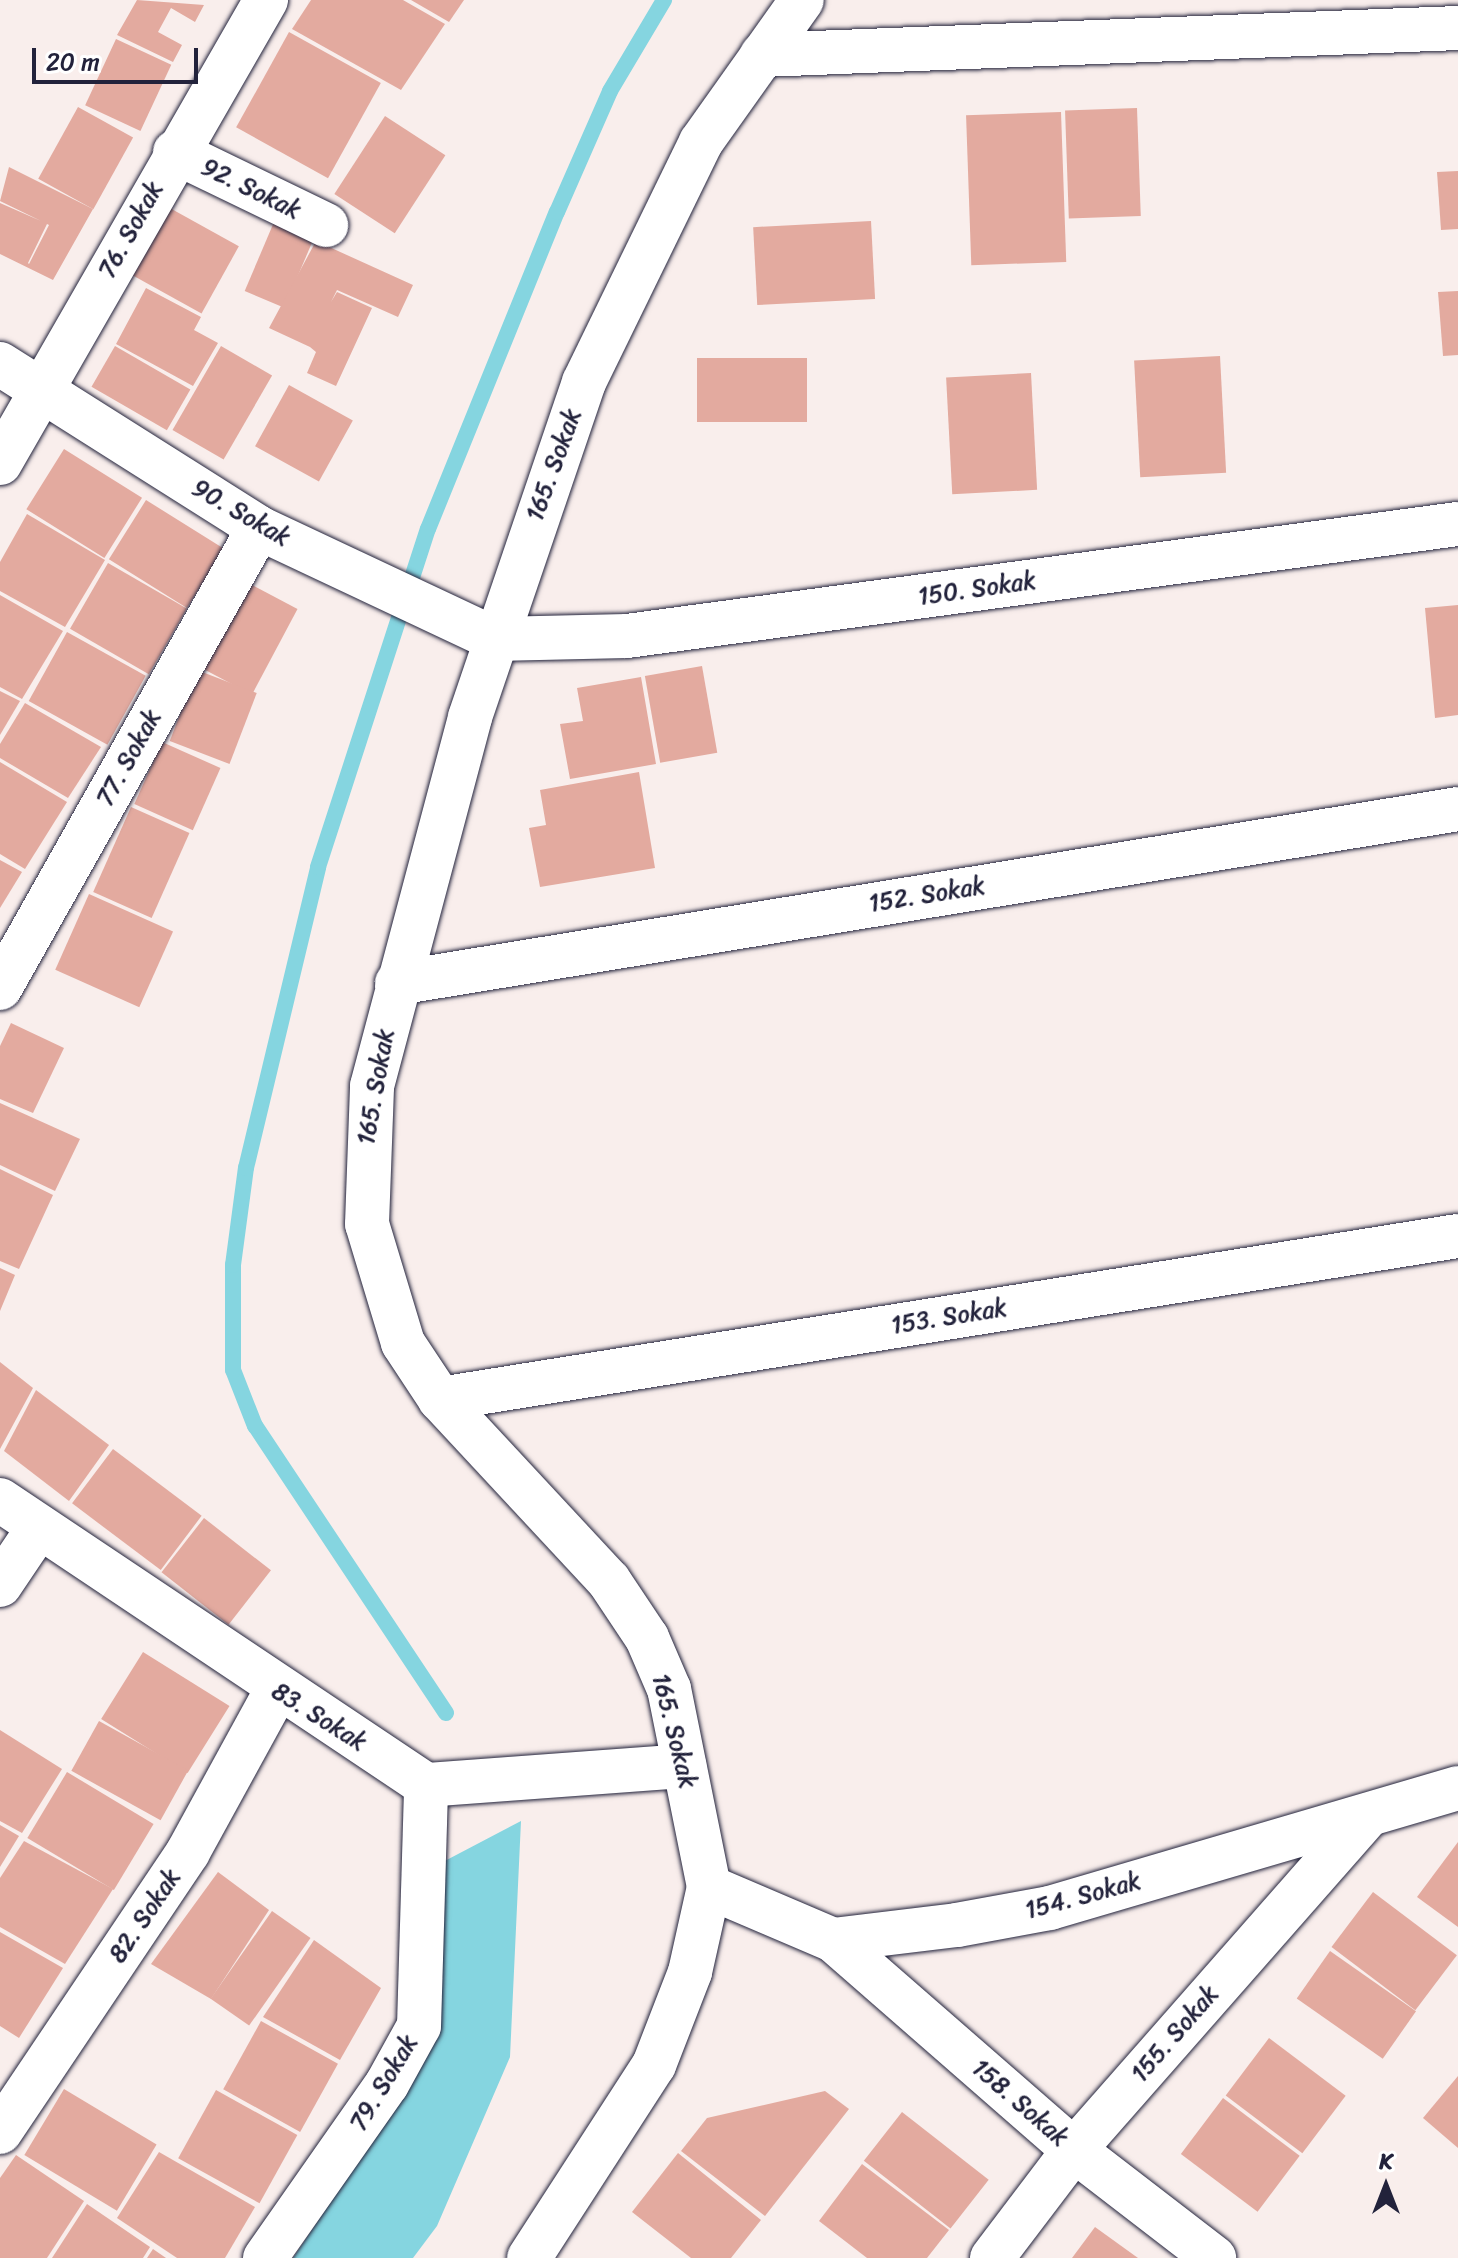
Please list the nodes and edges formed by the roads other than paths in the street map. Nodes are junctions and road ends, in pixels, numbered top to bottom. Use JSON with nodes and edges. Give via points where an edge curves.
{"nodes":[{"id":1,"x":802,"y":0,"type":"edge"},
{"id":2,"x":247,"y":6,"type":"edge"},
{"id":3,"x":1458,"y":28,"type":"edge"},
{"id":4,"x":762,"y":55,"type":"junction"},
{"id":5,"x":175,"y":152,"type":"junction"},
{"id":6,"x":326,"y":225,"type":"dead end"},
{"id":7,"x":0,"y":364,"type":"edge"},
{"id":8,"x":44,"y":389,"type":"junction"},
{"id":9,"x":0,"y":463,"type":"edge"},
{"id":10,"x":1458,"y":524,"type":"edge"},
{"id":11,"x":259,"y":528,"type":"junction"},
{"id":12,"x":495,"y":639,"type":"junction"},
{"id":13,"x":1458,"y":809,"type":"edge"},
{"id":14,"x":397,"y":983,"type":"junction"},
{"id":15,"x":0,"y":988,"type":"edge"},
{"id":16,"x":1458,"y":1236,"type":"edge"},
{"id":17,"x":440,"y":1399,"type":"junction"},
{"id":18,"x":0,"y":1500,"type":"edge"},
{"id":19,"x":39,"y":1527,"type":"junction"},
{"id":20,"x":0,"y":1585,"type":"edge"},
{"id":21,"x":276,"y":1691,"type":"junction"},
{"id":22,"x":684,"y":1766,"type":"junction"},
{"id":23,"x":426,"y":1785,"type":"junction"},
{"id":24,"x":1458,"y":1788,"type":"edge"},
{"id":25,"x":1367,"y":1816,"type":"junction"},
{"id":26,"x":709,"y":1887,"type":"junction"},
{"id":27,"x":833,"y":1940,"type":"junction"},
{"id":28,"x":0,"y":2132,"type":"edge"},
{"id":29,"x":1074,"y":2150,"type":"junction"},
{"id":30,"x":265,"y":2258,"type":"edge"},
{"id":31,"x":529,"y":2258,"type":"edge"},
{"id":32,"x":992,"y":2258,"type":"edge"},
{"id":33,"x":1214,"y":2258,"type":"edge"}],
"edges":[{"from":1,"to":4,"type":"street","name":"165. Sokak"},
{"from":2,"to":5,"type":"street","name":"76. Sokak"},
{"from":3,"to":4,"type":"street"},
{"from":4,"to":12,"type":"street","name":"165. Sokak","via":[[701,142],[632,275],[584,382]]},
{"from":5,"to":6,"type":"street","name":"92. Sokak"},
{"from":5,"to":8,"type":"street","name":"76. Sokak"},
{"from":7,"to":8,"type":"street","name":"90. Sokak"},
{"from":8,"to":9,"type":"street","name":"76. Sokak"},
{"from":8,"to":11,"type":"street","name":"90. Sokak"},
{"from":10,"to":12,"type":"street","name":"150. Sokak","via":[[627,636]]},
{"from":11,"to":12,"type":"street","name":"90. Sokak"},
{"from":11,"to":15,"type":"street","name":"77. Sokak"},
{"from":12,"to":14,"type":"street","name":"165. Sokak"},
{"from":13,"to":14,"type":"street","name":"152. Sokak"},
{"from":14,"to":17,"type":"street","name":"165. Sokak","via":[[372,1086],[367,1224],[403,1343]]},
{"from":16,"to":17,"type":"street","name":"153. Sokak"},
{"from":17,"to":22,"type":"street","name":"165. Sokak","via":[[609,1581],[669,1689]]},
{"from":18,"to":19,"type":"street","name":"83. Sokak"},
{"from":19,"to":20,"type":"street"},
{"from":19,"to":21,"type":"street","name":"83. Sokak"},
{"from":21,"to":23,"type":"street","name":"83. Sokak"},
{"from":21,"to":28,"type":"street","name":"82. Sokak","via":[[188,1852]]},
{"from":22,"to":23,"type":"street"},
{"from":22,"to":26,"type":"street","name":"165. Sokak"},
{"from":23,"to":30,"type":"street","name":"79. Sokak","via":[[419,2026],[387,2084]]},
{"from":24,"to":25,"type":"street","name":"154. Sokak"},
{"from":25,"to":27,"type":"street","name":"154. Sokak","via":[[1050,1908]]},
{"from":25,"to":29,"type":"street","name":"155. Sokak"},
{"from":26,"to":27,"type":"street"},
{"from":26,"to":31,"type":"street","name":"165. Sokak","via":[[690,1972],[654,2065]]},
{"from":27,"to":29,"type":"street","name":"158. Sokak"},
{"from":29,"to":32,"type":"street","name":"155. Sokak"},
{"from":29,"to":33,"type":"street","name":"158. Sokak"}]}
